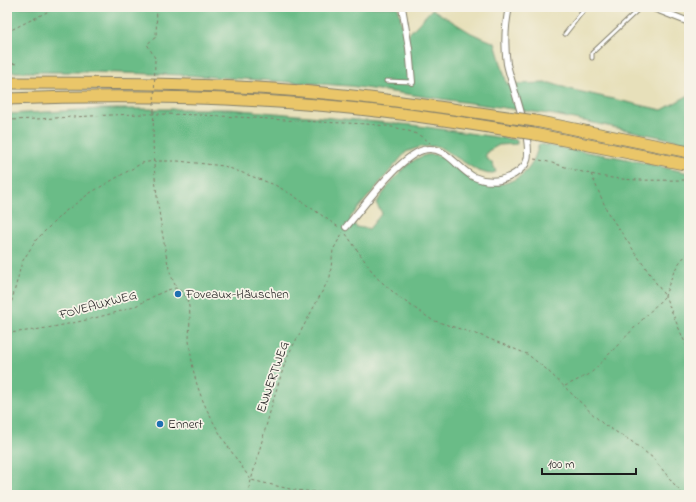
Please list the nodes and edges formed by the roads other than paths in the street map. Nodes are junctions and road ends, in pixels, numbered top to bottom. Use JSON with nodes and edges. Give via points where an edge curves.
{"nodes":[{"id":1,"x":402,"y":7,"type":"edge"},
{"id":2,"x":509,"y":7,"type":"edge"},
{"id":3,"x":578,"y":7,"type":"edge"},
{"id":4,"x":586,"y":7,"type":"edge"},
{"id":5,"x":641,"y":7,"type":"edge"},
{"id":6,"x":652,"y":7,"type":"edge"},
{"id":7,"x":583,"y":11,"type":"junction"},
{"id":8,"x":689,"y":22,"type":"edge"},
{"id":9,"x":565,"y":34,"type":"dead end"},
{"id":10,"x":592,"y":58,"type":"dead end"},
{"id":11,"x":386,"y":81,"type":"dead end"},
{"id":12,"x":412,"y":82,"type":"joint"},
{"id":13,"x":10,"y":83,"type":"edge"},
{"id":14,"x":7,"y":99,"type":"edge"},
{"id":15,"x":689,"y":152,"type":"edge"},
{"id":16,"x":689,"y":165,"type":"edge"},
{"id":17,"x":345,"y":229,"type":"road end"}],
"edges":[{"from":1,"to":12,"type":"street"},
{"from":2,"to":17,"type":"street","via":[[504,38],[507,63],[528,140],[529,159],[524,166],[504,180],[490,181],[474,177],[455,161],[436,150],[424,150],[396,167]]},
{"from":3,"to":7,"type":"lane"},
{"from":4,"to":7,"type":"lane"},
{"from":5,"to":10,"type":"lane","via":[[592,53]]},
{"from":6,"to":8,"type":"street"},
{"from":7,"to":9,"type":"lane"},
{"from":11,"to":12,"type":"lane"},
{"from":13,"to":15,"type":"highway","bridge":true,"via":[[146,83],[274,89],[386,100],[535,121]]},
{"from":14,"to":16,"type":"highway","bridge":true,"via":[[88,96],[245,100],[386,112],[534,134]]}]}
